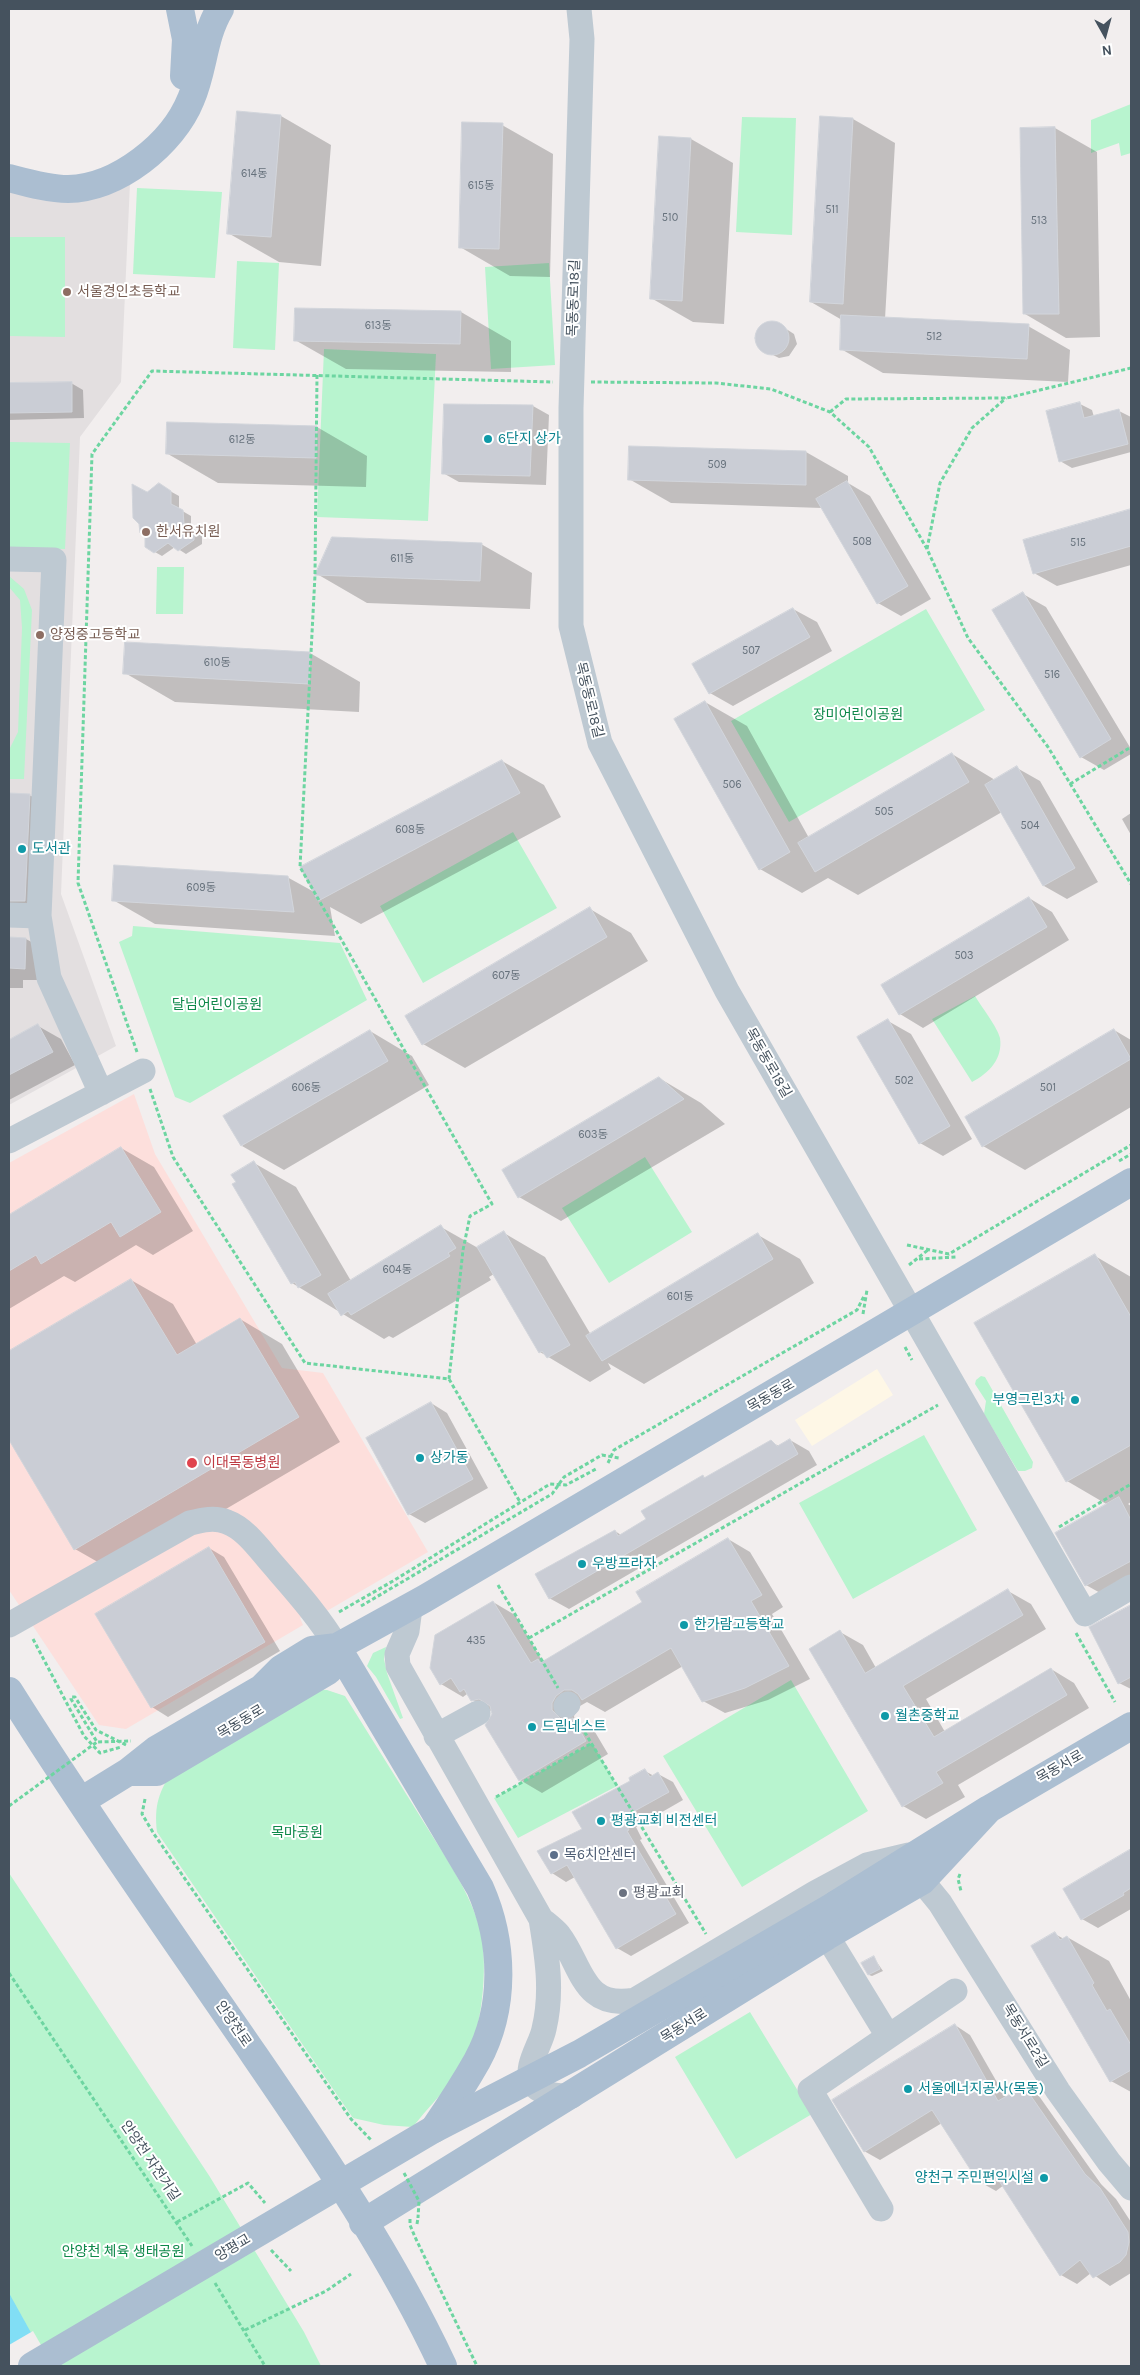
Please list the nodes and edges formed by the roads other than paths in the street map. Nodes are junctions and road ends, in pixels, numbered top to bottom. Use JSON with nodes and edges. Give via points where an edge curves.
{"nodes":[{"id":1,"x":180,"y":9,"type":"edge"},
{"id":2,"x":220,"y":9,"type":"edge"},
{"id":3,"x":580,"y":9,"type":"edge"},
{"id":4,"x":589,"y":9,"type":"edge"},
{"id":5,"x":582,"y":39,"type":"junction"},
{"id":6,"x":9,"y":169,"type":"edge"},
{"id":7,"x":9,"y":178,"type":"edge"},
{"id":8,"x":9,"y":559,"type":"edge"},
{"id":9,"x":9,"y":915,"type":"edge"},
{"id":10,"x":39,"y":916,"type":"junction"},
{"id":11,"x":143,"y":1071,"type":"road end"},
{"id":12,"x":101,"y":1093,"type":"junction"},
{"id":13,"x":9,"y":1141,"type":"edge"},
{"id":14,"x":1123,"y":1173,"type":"edge"},
{"id":15,"x":912,"y":1313,"type":"junction"},
{"id":16,"x":1131,"y":1587,"type":"edge"},
{"id":17,"x":410,"y":1608,"type":"junction"},
{"id":18,"x":9,"y":1625,"type":"edge"},
{"id":19,"x":337,"y":1647,"type":"junction"},
{"id":20,"x":9,"y":1691,"type":"edge"},
{"id":21,"x":478,"y":1712,"type":"dead end"},
{"id":22,"x":1131,"y":1726,"type":"edge"},
{"id":23,"x":436,"y":1736,"type":"junction"},
{"id":24,"x":81,"y":1801,"type":"junction"},
{"id":25,"x":989,"y":1809,"type":"junction"},
{"id":26,"x":920,"y":1852,"type":"junction"},
{"id":27,"x":922,"y":1881,"type":"junction"},
{"id":28,"x":541,"y":1918,"type":"junction"},
{"id":29,"x":827,"y":1936,"type":"junction"},
{"id":30,"x":955,"y":1991,"type":"dead end"},
{"id":31,"x":888,"y":2036,"type":"junction"},
{"id":32,"x":532,"y":2062,"type":"junction"},
{"id":33,"x":572,"y":2096,"type":"junction"},
{"id":34,"x":485,"y":2110,"type":"dead end"},
{"id":35,"x":434,"y":2129,"type":"junction"},
{"id":36,"x":1131,"y":2188,"type":"edge"},
{"id":37,"x":882,"y":2209,"type":"dead end"},
{"id":38,"x":363,"y":2223,"type":"junction"},
{"id":39,"x":32,"y":2366,"type":"edge"},
{"id":40,"x":443,"y":2366,"type":"edge"}],
"edges":[{"from":1,"to":6,"type":"main road","via":[[187,56],[178,98],[163,123],[144,143],[109,167],[76,177],[42,176]]},
{"from":2,"to":7,"type":"main road","via":[[184,114],[158,146],[105,181],[78,188],[50,187]]},
{"from":3,"to":5,"type":"street","name":"목동동로18길"},
{"from":4,"to":5,"type":"street","name":"목동동로18길"},
{"from":5,"to":15,"type":"street","name":"목동동로18길","via":[[571,382],[571,626],[600,744],[727,991]]},
{"from":8,"to":10,"type":"street","via":[[54,560]]},
{"from":9,"to":10,"type":"street"},
{"from":10,"to":12,"type":"street","via":[[49,978]]},
{"from":11,"to":12,"type":"street"},
{"from":12,"to":13,"type":"street"},
{"from":14,"to":15,"type":"main road","name":"목동동로"},
{"from":15,"to":16,"type":"street","name":"목동동로18길","via":[[1085,1614]]},
{"from":15,"to":17,"type":"main road","name":"목동동로"},
{"from":17,"to":19,"type":"main road","name":"목동동로"},
{"from":17,"to":23,"type":"street","via":[[407,1631],[397,1654],[398,1666]]},
{"from":18,"to":19,"type":"street","via":[[190,1523],[220,1520],[235,1526],[253,1542],[302,1597]]},
{"from":19,"to":24,"type":"main road","name":"목동동로","via":[[312,1650],[281,1669],[262,1688],[157,1750]]},
{"from":19,"to":35,"type":"main road","via":[[471,1872],[491,1912],[496,1938],[498,1986],[490,2030],[478,2060]]},
{"from":20,"to":24,"type":"main road","name":"안양천로"},
{"from":21,"to":23,"type":"street"},
{"from":22,"to":25,"type":"main road","name":"목동서로"},
{"from":23,"to":28,"type":"street"},
{"from":24,"to":38,"type":"main road","name":"안양천로","via":[[284,2098]]},
{"from":25,"to":26,"type":"main road","name":"목동서로"},
{"from":25,"to":27,"type":"main road","name":"목동서로"},
{"from":26,"to":28,"type":"street","via":[[867,1866],[635,2000],[625,2002],[593,1992],[585,1984],[559,1934]]},
{"from":26,"to":35,"type":"main road","name":"목동서로","bridge":true,"via":[[579,2054]]},
{"from":27,"to":29,"type":"main road","name":"목동서로"},
{"from":27,"to":36,"type":"street","name":"목동서로2길","via":[[949,1916],[1058,2091]]},
{"from":28,"to":32,"type":"street","via":[[549,1986],[548,2012]]},
{"from":29,"to":31,"type":"street"},
{"from":29,"to":33,"type":"main road","name":"목동서로"},
{"from":30,"to":31,"type":"street"},
{"from":31,"to":37,"type":"street","via":[[810,2090]]},
{"from":32,"to":33,"type":"street","via":[[530,2074],[534,2085],[556,2096]]},
{"from":32,"to":34,"type":"street","via":[[513,2094]]},
{"from":33,"to":38,"type":"main road","name":"목동서로"},
{"from":35,"to":39,"type":"main road","name":"양평교","bridge":true},
{"from":38,"to":40,"type":"main road","name":"안양천로"}]}
